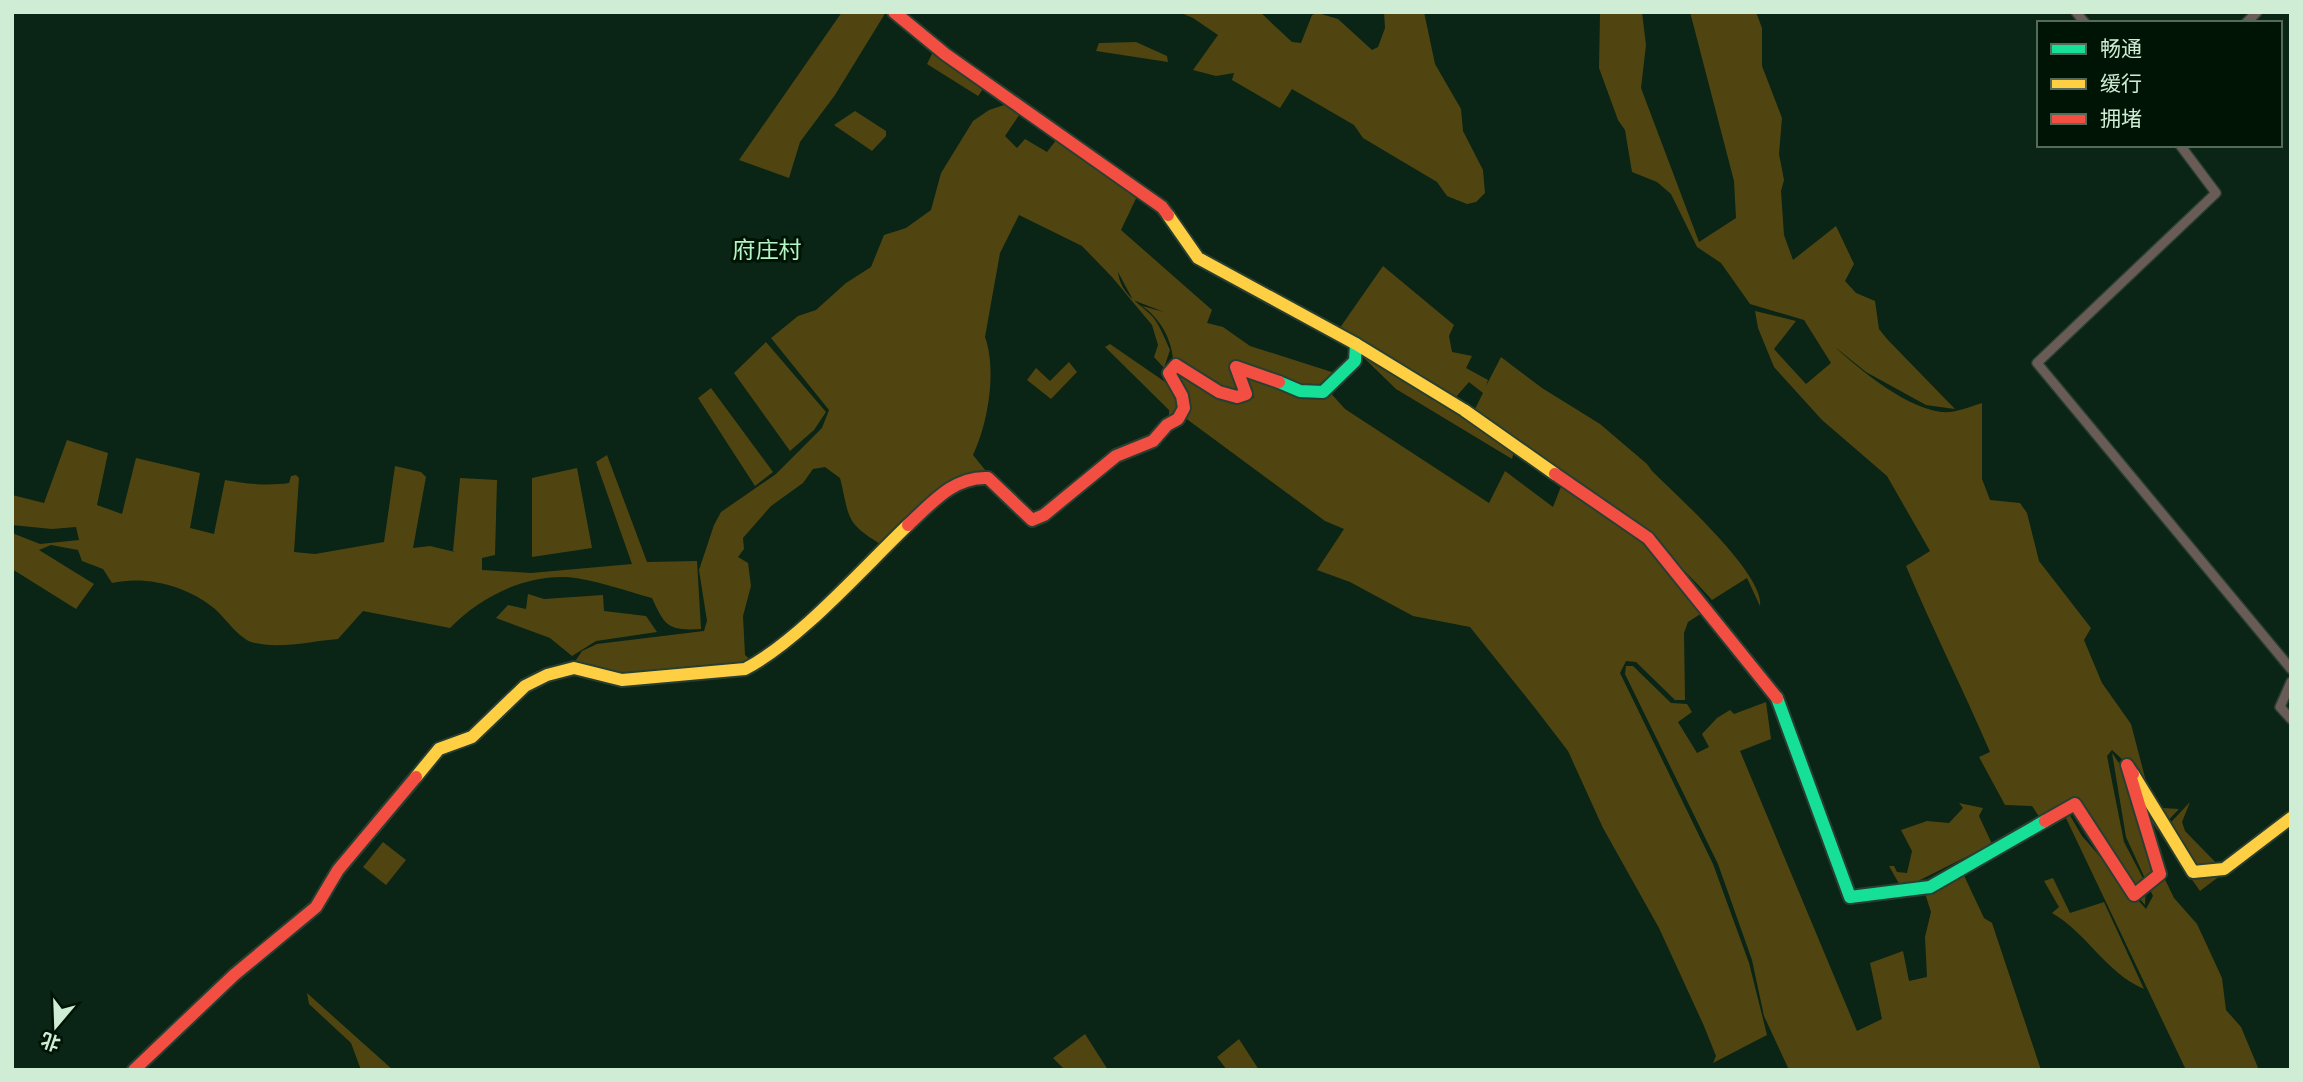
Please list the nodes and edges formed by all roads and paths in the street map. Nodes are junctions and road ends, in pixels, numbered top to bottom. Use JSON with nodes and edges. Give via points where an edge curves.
{"nodes":[{"id":1,"x":894,"y":12,"type":"edge"},
{"id":2,"x":2182,"y":147,"type":"edge"},
{"id":3,"x":1356,"y":344,"type":"junction"},
{"id":4,"x":2291,"y":669,"type":"edge"},
{"id":5,"x":2291,"y":682,"type":"edge"},
{"id":6,"x":2291,"y":719,"type":"edge"},
{"id":7,"x":2291,"y":818,"type":"edge"},
{"id":8,"x":134,"y":1070,"type":"edge"}],
"edges":[{"from":1,"to":3,"type":"street","via":[[944,54],[1162,207],[1198,258]]},
{"from":2,"to":4,"type":"street","via":[[2216,193],[2037,363]]},
{"from":3,"to":7,"type":"street","via":[[1464,410],[1648,538],[1776,696],[1850,897],[1930,887],[2075,804],[2134,895],[2160,874],[2127,765],[2193,872],[2224,869]]},
{"from":3,"to":8,"type":"street","via":[[1355,361],[1323,392],[1300,391],[1240,366],[1236,372],[1246,394],[1228,396],[1176,365],[1169,373],[1184,408],[1153,440],[1116,456],[1032,520],[988,478],[971,477],[940,495],[798,629],[744,669],[622,680],[574,668],[525,686],[472,737],[439,749],[338,870],[316,907],[234,975]]},
{"from":5,"to":6,"type":"street","via":[[2280,707]]}]}
